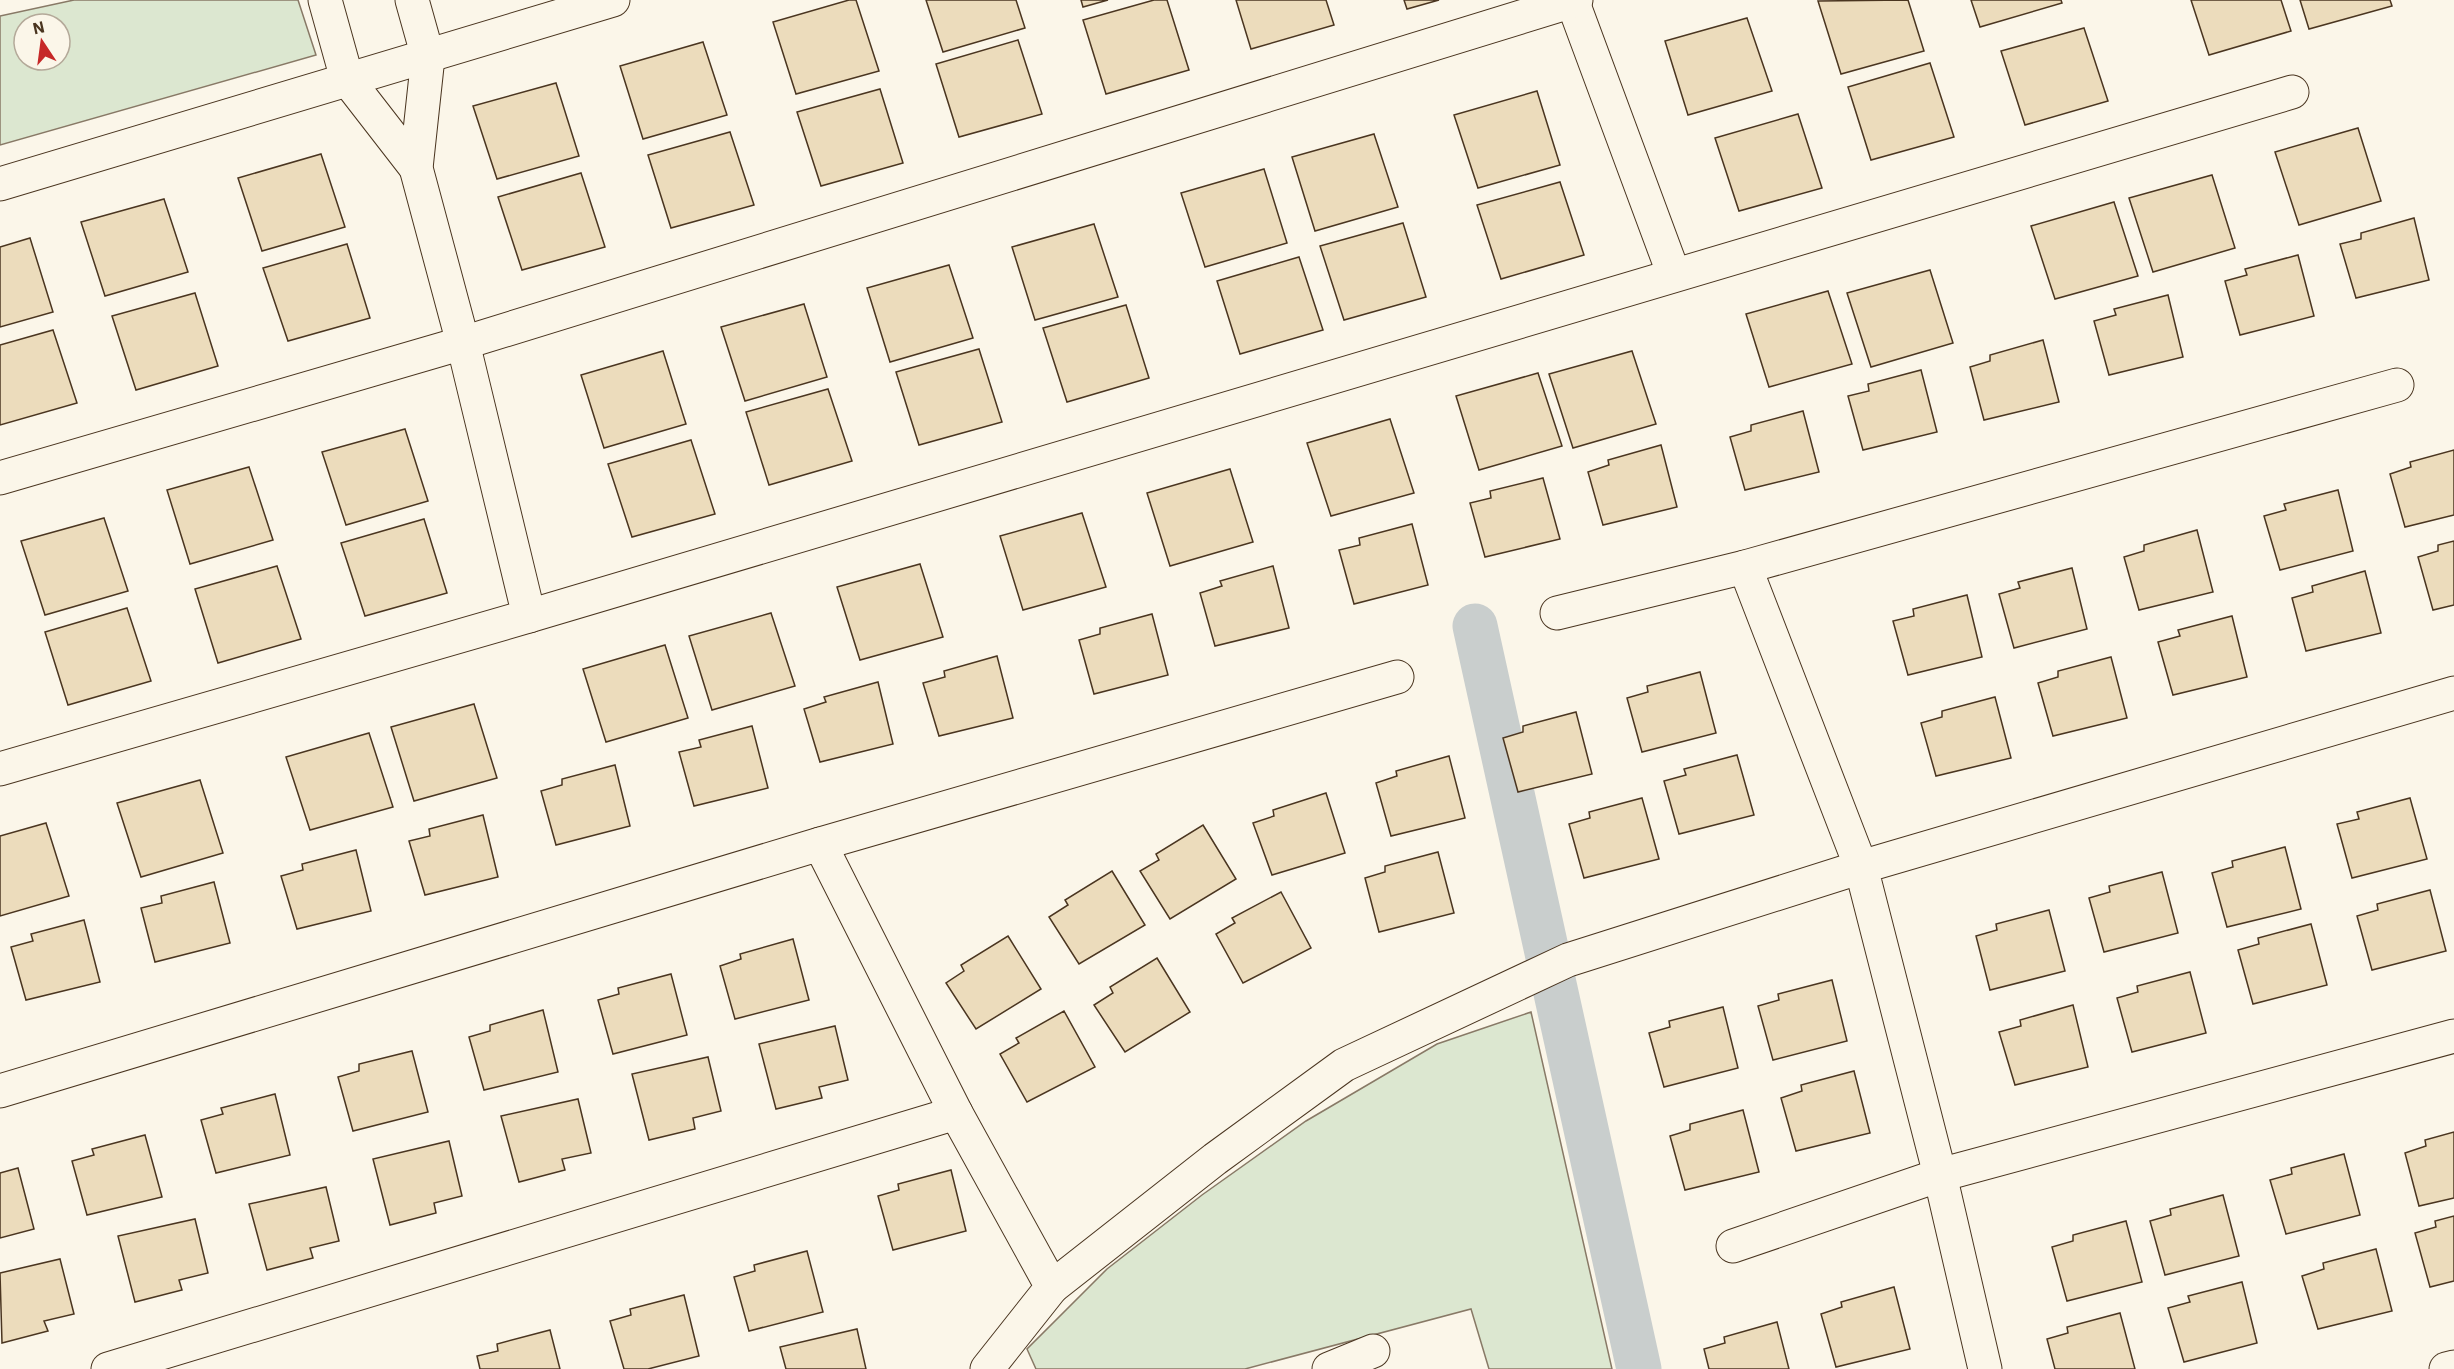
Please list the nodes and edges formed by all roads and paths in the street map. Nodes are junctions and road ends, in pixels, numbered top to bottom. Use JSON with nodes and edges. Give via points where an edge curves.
{"nodes":[{"id":1,"x":326,"y":0,"type":"edge"},
{"id":2,"x":412,"y":0,"type":"edge"},
{"id":3,"x":613,"y":0,"type":"edge"},
{"id":4,"x":1574,"y":0,"type":"edge"},
{"id":5,"x":428,"y":57,"type":"junction"},
{"id":6,"x":347,"y":79,"type":"junction"},
{"id":7,"x":2292,"y":92,"type":"dead end"},
{"id":8,"x":416,"y":168,"type":"junction"},
{"id":9,"x":0,"y":184,"type":"edge"},
{"id":10,"x":1674,"y":275,"type":"junction"},
{"id":11,"x":463,"y":343,"type":"junction"},
{"id":12,"x":2397,"y":385,"type":"dead end"},
{"id":13,"x":0,"y":478,"type":"edge"},
{"id":14,"x":1745,"y":567,"type":"junction"},
{"id":15,"x":1557,"y":613,"type":"dead end"},
{"id":16,"x":529,"y":616,"type":"junction"},
{"id":17,"x":1397,"y":677,"type":"dead end"},
{"id":18,"x":2454,"y":693,"type":"edge"},
{"id":19,"x":0,"y":769,"type":"edge"},
{"id":20,"x":820,"y":843,"type":"junction"},
{"id":21,"x":1861,"y":867,"type":"junction"},
{"id":22,"x":2454,"y":1036,"type":"edge"},
{"id":23,"x":0,"y":1091,"type":"edge"},
{"id":24,"x":956,"y":1113,"type":"junction"},
{"id":25,"x":1940,"y":1175,"type":"junction"},
{"id":26,"x":1733,"y":1246,"type":"dead end"},
{"id":27,"x":1052,"y":1287,"type":"junction"},
{"id":28,"x":1373,"y":1351,"type":"dead end"},
{"id":29,"x":2454,"y":1367,"type":"edge"},
{"id":30,"x":108,"y":1369,"type":"edge"},
{"id":31,"x":987,"y":1369,"type":"edge"},
{"id":32,"x":1329,"y":1369,"type":"edge"},
{"id":33,"x":1985,"y":1369,"type":"edge"},
{"id":34,"x":2446,"y":1369,"type":"edge"}],
"edges":[{"from":1,"to":6,"type":"street"},
{"from":2,"to":5,"type":"street"},
{"from":3,"to":5,"type":"street"},
{"from":4,"to":10,"type":"street"},
{"from":4,"to":11,"type":"street"},
{"from":5,"to":6,"type":"street"},
{"from":5,"to":8,"type":"street"},
{"from":6,"to":8,"type":"street"},
{"from":6,"to":9,"type":"street"},
{"from":7,"to":10,"type":"street"},
{"from":8,"to":11,"type":"street"},
{"from":10,"to":16,"type":"street"},
{"from":11,"to":13,"type":"street"},
{"from":11,"to":16,"type":"street"},
{"from":12,"to":14,"type":"street"},
{"from":14,"to":15,"type":"street"},
{"from":14,"to":21,"type":"street"},
{"from":16,"to":19,"type":"street"},
{"from":17,"to":20,"type":"street"},
{"from":18,"to":21,"type":"street"},
{"from":20,"to":23,"type":"street"},
{"from":20,"to":24,"type":"street"},
{"from":21,"to":25,"type":"street"},
{"from":21,"to":27,"type":"street","via":[[1568,960],[1344,1065],[1215,1159]]},
{"from":22,"to":25,"type":"street"},
{"from":24,"to":27,"type":"street"},
{"from":24,"to":30,"type":"street"},
{"from":25,"to":26,"type":"street"},
{"from":25,"to":33,"type":"street"},
{"from":27,"to":31,"type":"street"},
{"from":28,"to":32,"type":"street"},
{"from":29,"to":34,"type":"street"}]}
